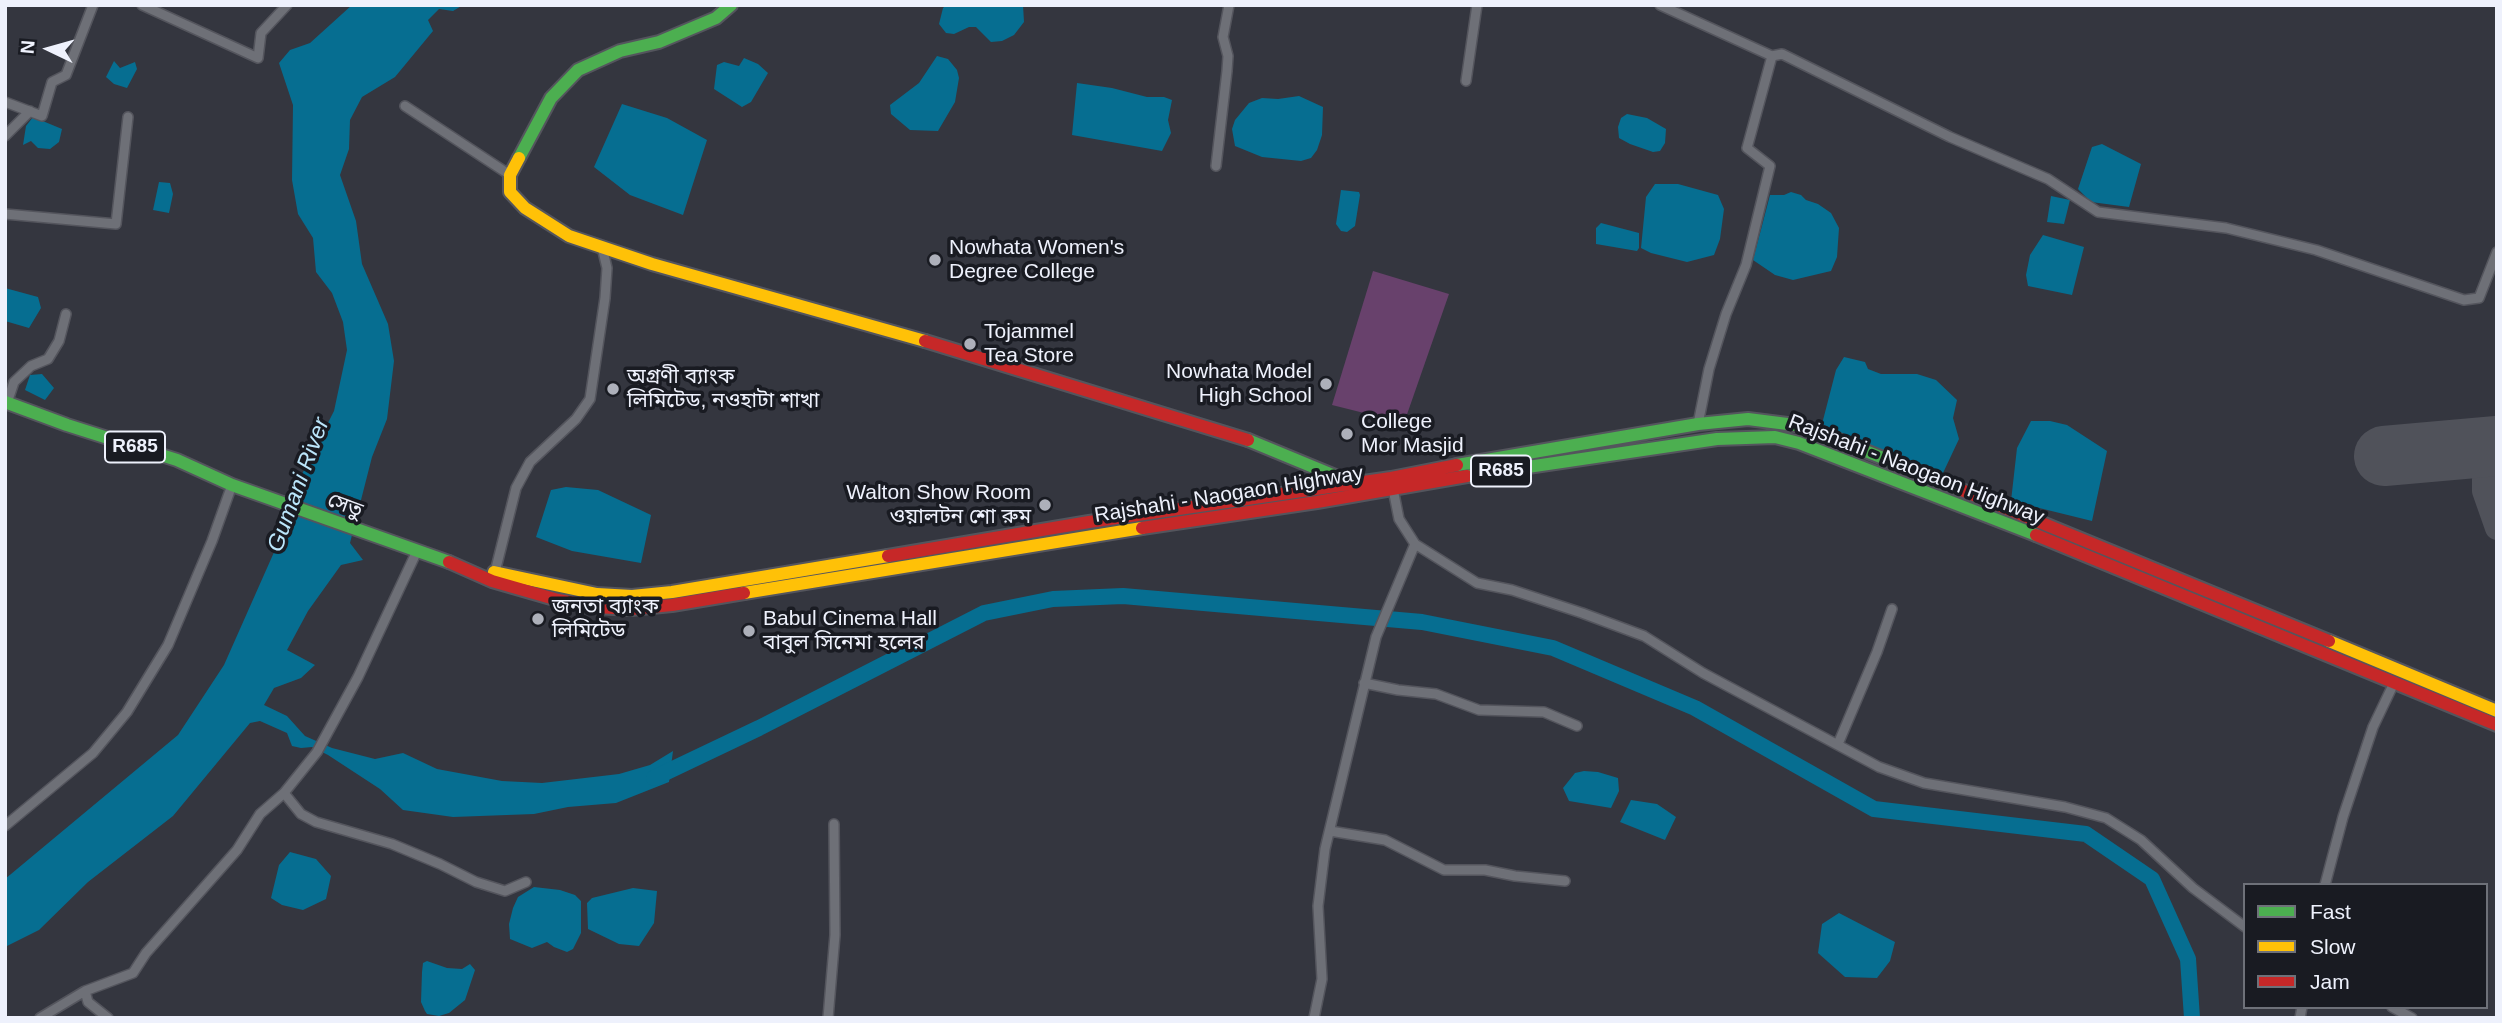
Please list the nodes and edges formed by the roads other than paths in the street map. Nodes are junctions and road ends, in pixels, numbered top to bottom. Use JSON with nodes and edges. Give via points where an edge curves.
{"nodes":[{"id":1,"x":93,"y":5,"type":"edge"},
{"id":2,"x":142,"y":5,"type":"edge"},
{"id":3,"x":287,"y":5,"type":"edge"},
{"id":4,"x":731,"y":5,"type":"edge"},
{"id":5,"x":1229,"y":5,"type":"edge"},
{"id":6,"x":1476,"y":5,"type":"edge"},
{"id":7,"x":1660,"y":5,"type":"edge"},
{"id":8,"x":1772,"y":56,"type":"junction"},
{"id":9,"x":1466,"y":81,"type":"dead end"},
{"id":10,"x":5,"y":102,"type":"edge"},
{"id":11,"x":405,"y":106,"type":"dead end"},
{"id":12,"x":30,"y":111,"type":"junction"},
{"id":13,"x":128,"y":117,"type":"dead end"},
{"id":14,"x":5,"y":136,"type":"edge"},
{"id":15,"x":1216,"y":166,"type":"dead end"},
{"id":16,"x":510,"y":175,"type":"junction"},
{"id":17,"x":5,"y":214,"type":"edge"},
{"id":18,"x":602,"y":247,"type":"junction"},
{"id":19,"x":2497,"y":252,"type":"edge"},
{"id":20,"x":66,"y":314,"type":"dead end"},
{"id":21,"x":6,"y":403,"type":"edge"},
{"id":22,"x":1698,"y":424,"type":"junction"},
{"id":23,"x":1585,"y":443,"type":"junction"},
{"id":24,"x":1587,"y":458,"type":"junction"},
{"id":25,"x":1352,"y":483,"type":"junction"},
{"id":26,"x":232,"y":485,"type":"junction"},
{"id":27,"x":1392,"y":489,"type":"junction"},
{"id":28,"x":1260,"y":504,"type":"junction"},
{"id":29,"x":375,"y":537,"type":"joint"},
{"id":30,"x":1415,"y":544,"type":"junction"},
{"id":31,"x":417,"y":551,"type":"junction"},
{"id":32,"x":494,"y":577,"type":"junction"},
{"id":33,"x":1892,"y":609,"type":"dead end"},
{"id":34,"x":2368,"y":665,"type":"junction"},
{"id":35,"x":1364,"y":683,"type":"junction"},
{"id":36,"x":2394,"y":683,"type":"junction"},
{"id":37,"x":2497,"y":711,"type":"edge"},
{"id":38,"x":2497,"y":725,"type":"edge"},
{"id":39,"x":1577,"y":726,"type":"dead end"},
{"id":40,"x":1838,"y":744,"type":"junction"},
{"id":41,"x":284,"y":793,"type":"junction"},
{"id":42,"x":834,"y":824,"type":"dead end"},
{"id":43,"x":5,"y":826,"type":"edge"},
{"id":44,"x":1329,"y":831,"type":"junction"},
{"id":45,"x":1565,"y":881,"type":"dead end"},
{"id":46,"x":526,"y":882,"type":"dead end"},
{"id":47,"x":2326,"y":883,"type":"edge"},
{"id":48,"x":2243,"y":926,"type":"edge"},
{"id":49,"x":85,"y":991,"type":"junction"},
{"id":50,"x":2396,"y":1009,"type":"edge"},
{"id":51,"x":40,"y":1018,"type":"edge"},
{"id":52,"x":108,"y":1018,"type":"edge"},
{"id":53,"x":828,"y":1018,"type":"edge"},
{"id":54,"x":1314,"y":1018,"type":"edge"},
{"id":55,"x":2412,"y":1018,"type":"edge"}],
"edges":[{"from":1,"to":12,"type":"street","via":[[66,75],[52,82],[42,116]]},
{"from":2,"to":3,"type":"street","via":[[258,58],[261,33]]},
{"from":4,"to":16,"type":"main road","via":[[716,18],[671,37],[578,69],[551,98]]},
{"from":5,"to":15,"type":"street"},
{"from":6,"to":9,"type":"street"},
{"from":7,"to":8,"type":"street"},
{"from":8,"to":19,"type":"street","via":[[1782,54],[1950,137],[2048,179],[2098,212],[2226,228],[2316,250],[2464,300],[2479,298]]},
{"from":8,"to":22,"type":"street","via":[[1747,148],[1770,166],[1746,265],[1709,369]]},
{"from":10,"to":12,"type":"street"},
{"from":11,"to":16,"type":"street"},
{"from":12,"to":14,"type":"street"},
{"from":13,"to":17,"type":"street","via":[[116,224]]},
{"from":16,"to":18,"type":"main road","via":[[510,192],[525,208],[569,236]]},
{"from":18,"to":25,"type":"main road","via":[[1257,443]]},
{"from":18,"to":32,"type":"street","via":[[607,268],[605,298],[590,399],[525,470],[516,488]]},
{"from":20,"to":21,"type":"street","via":[[59,341],[48,359],[31,366],[14,382]]},
{"from":21,"to":26,"type":"main road","number":"R685","via":[[177,460]]},
{"from":22,"to":23,"type":"main road","name":"Rajshahi - Naogaon Highway","number":"R685"},
{"from":22,"to":34,"type":"main road","name":"Rajshahi - Naogaon Highway","number":"R685","via":[[1748,419],[1803,426],[2136,560]]},
{"from":23,"to":24,"type":"main road"},
{"from":23,"to":25,"type":"main road","name":"Rajshahi - Naogaon Highway","number":"R685"},
{"from":24,"to":27,"type":"main road","name":"Rajshahi - Naogaon Highway","number":"R685"},
{"from":24,"to":34,"type":"main road","name":"Rajshahi - Naogaon Highway","number":"R685","via":[[1748,436],[1799,443]]},
{"from":25,"to":28,"type":"main road","name":"Rajshahi - Naogaon Highway","number":"R685"},
{"from":26,"to":29,"type":"main road","name":"সেতু","number":"R685"},
{"from":26,"to":43,"type":"street","via":[[168,645],[127,712],[93,752]]},
{"from":27,"to":28,"type":"main road","name":"Rajshahi - Naogaon Highway","number":"R685"},
{"from":27,"to":30,"type":"street","via":[[1399,519]]},
{"from":28,"to":32,"type":"main road","name":"Rajshahi - Naogaon Highway","number":"R685","via":[[631,609],[558,600]]},
{"from":29,"to":31,"type":"main road","name":"Rajshahi - Naogaon Highway","number":"R685"},
{"from":30,"to":35,"type":"street","via":[[1376,637]]},
{"from":30,"to":40,"type":"street","via":[[1477,583],[1524,594],[1644,636],[1703,673]]},
{"from":31,"to":32,"type":"main road","name":"Rajshahi - Naogaon Highway","number":"R685"},
{"from":31,"to":41,"type":"street","via":[[324,742]]},
{"from":33,"to":40,"type":"street"},
{"from":34,"to":36,"type":"main road","name":"Rajshahi - Naogaon Highway","number":"R685"},
{"from":34,"to":37,"type":"main road","name":"Rajshahi - Naogaon Highway","number":"R685"},
{"from":35,"to":39,"type":"street","via":[[1436,694],[1479,709],[1544,712]]},
{"from":35,"to":44,"type":"street"},
{"from":36,"to":38,"type":"main road","name":"Rajshahi - Naogaon Highway","number":"R685"},
{"from":36,"to":47,"type":"street","via":[[2373,727]]},
{"from":40,"to":48,"type":"street","via":[[1879,767],[1924,783],[2106,818],[2141,840]]},
{"from":41,"to":46,"type":"street","via":[[300,814],[316,822],[392,844],[476,883],[505,891]]},
{"from":41,"to":49,"type":"street","via":[[260,814],[237,850],[132,973]]},
{"from":42,"to":53,"type":"street","via":[[835,934]]},
{"from":44,"to":45,"type":"street","via":[[1385,840],[1444,870],[1485,870]]},
{"from":44,"to":54,"type":"street","via":[[1318,906],[1322,979]]},
{"from":49,"to":51,"type":"street"},
{"from":49,"to":52,"type":"street","via":[[88,1002]]},
{"from":50,"to":55,"type":"street"}]}
